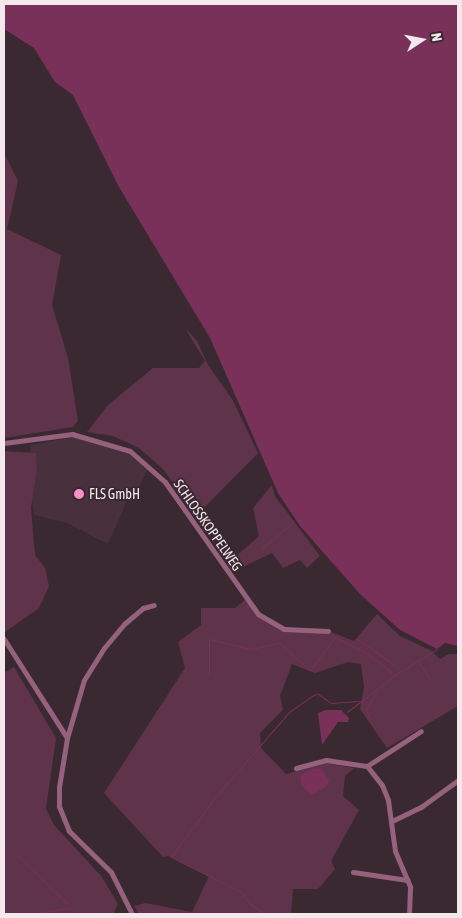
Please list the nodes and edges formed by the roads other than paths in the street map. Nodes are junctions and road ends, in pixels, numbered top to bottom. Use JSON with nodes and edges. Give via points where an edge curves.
{"nodes":[{"id":1,"x":4,"y":443,"type":"edge"},
{"id":2,"x":154,"y":604,"type":"dead end"},
{"id":3,"x":328,"y":631,"type":"dead end"},
{"id":4,"x":4,"y":638,"type":"edge"},
{"id":5,"x":421,"y":731,"type":"dead end"},
{"id":6,"x":67,"y":738,"type":"junction"},
{"id":7,"x":367,"y":766,"type":"junction"},
{"id":8,"x":296,"y":768,"type":"dead end"},
{"id":9,"x":458,"y":780,"type":"edge"},
{"id":10,"x":392,"y":821,"type":"junction"},
{"id":11,"x":353,"y":872,"type":"dead end"},
{"id":12,"x":407,"y":880,"type":"junction"},
{"id":13,"x":132,"y":914,"type":"edge"},
{"id":14,"x":409,"y":914,"type":"edge"}],
"edges":[{"from":1,"to":3,"type":"street","name":"SCHLOSSKOPPELWEG","via":[[72,434],[130,451],[164,482],[258,614],[284,629]]},
{"from":2,"to":6,"type":"street","via":[[143,608],[124,624],[104,648],[79,691]]},
{"from":4,"to":6,"type":"street"},
{"from":5,"to":7,"type":"street"},
{"from":6,"to":13,"type":"street","via":[[59,787],[62,815],[69,831],[111,872]]},
{"from":7,"to":8,"type":"street","via":[[326,760]]},
{"from":7,"to":10,"type":"street","via":[[382,785]]},
{"from":9,"to":10,"type":"street","via":[[421,807]]},
{"from":10,"to":12,"type":"street","via":[[395,851]]},
{"from":11,"to":12,"type":"street"},
{"from":12,"to":14,"type":"street","via":[[411,898]]}]}
